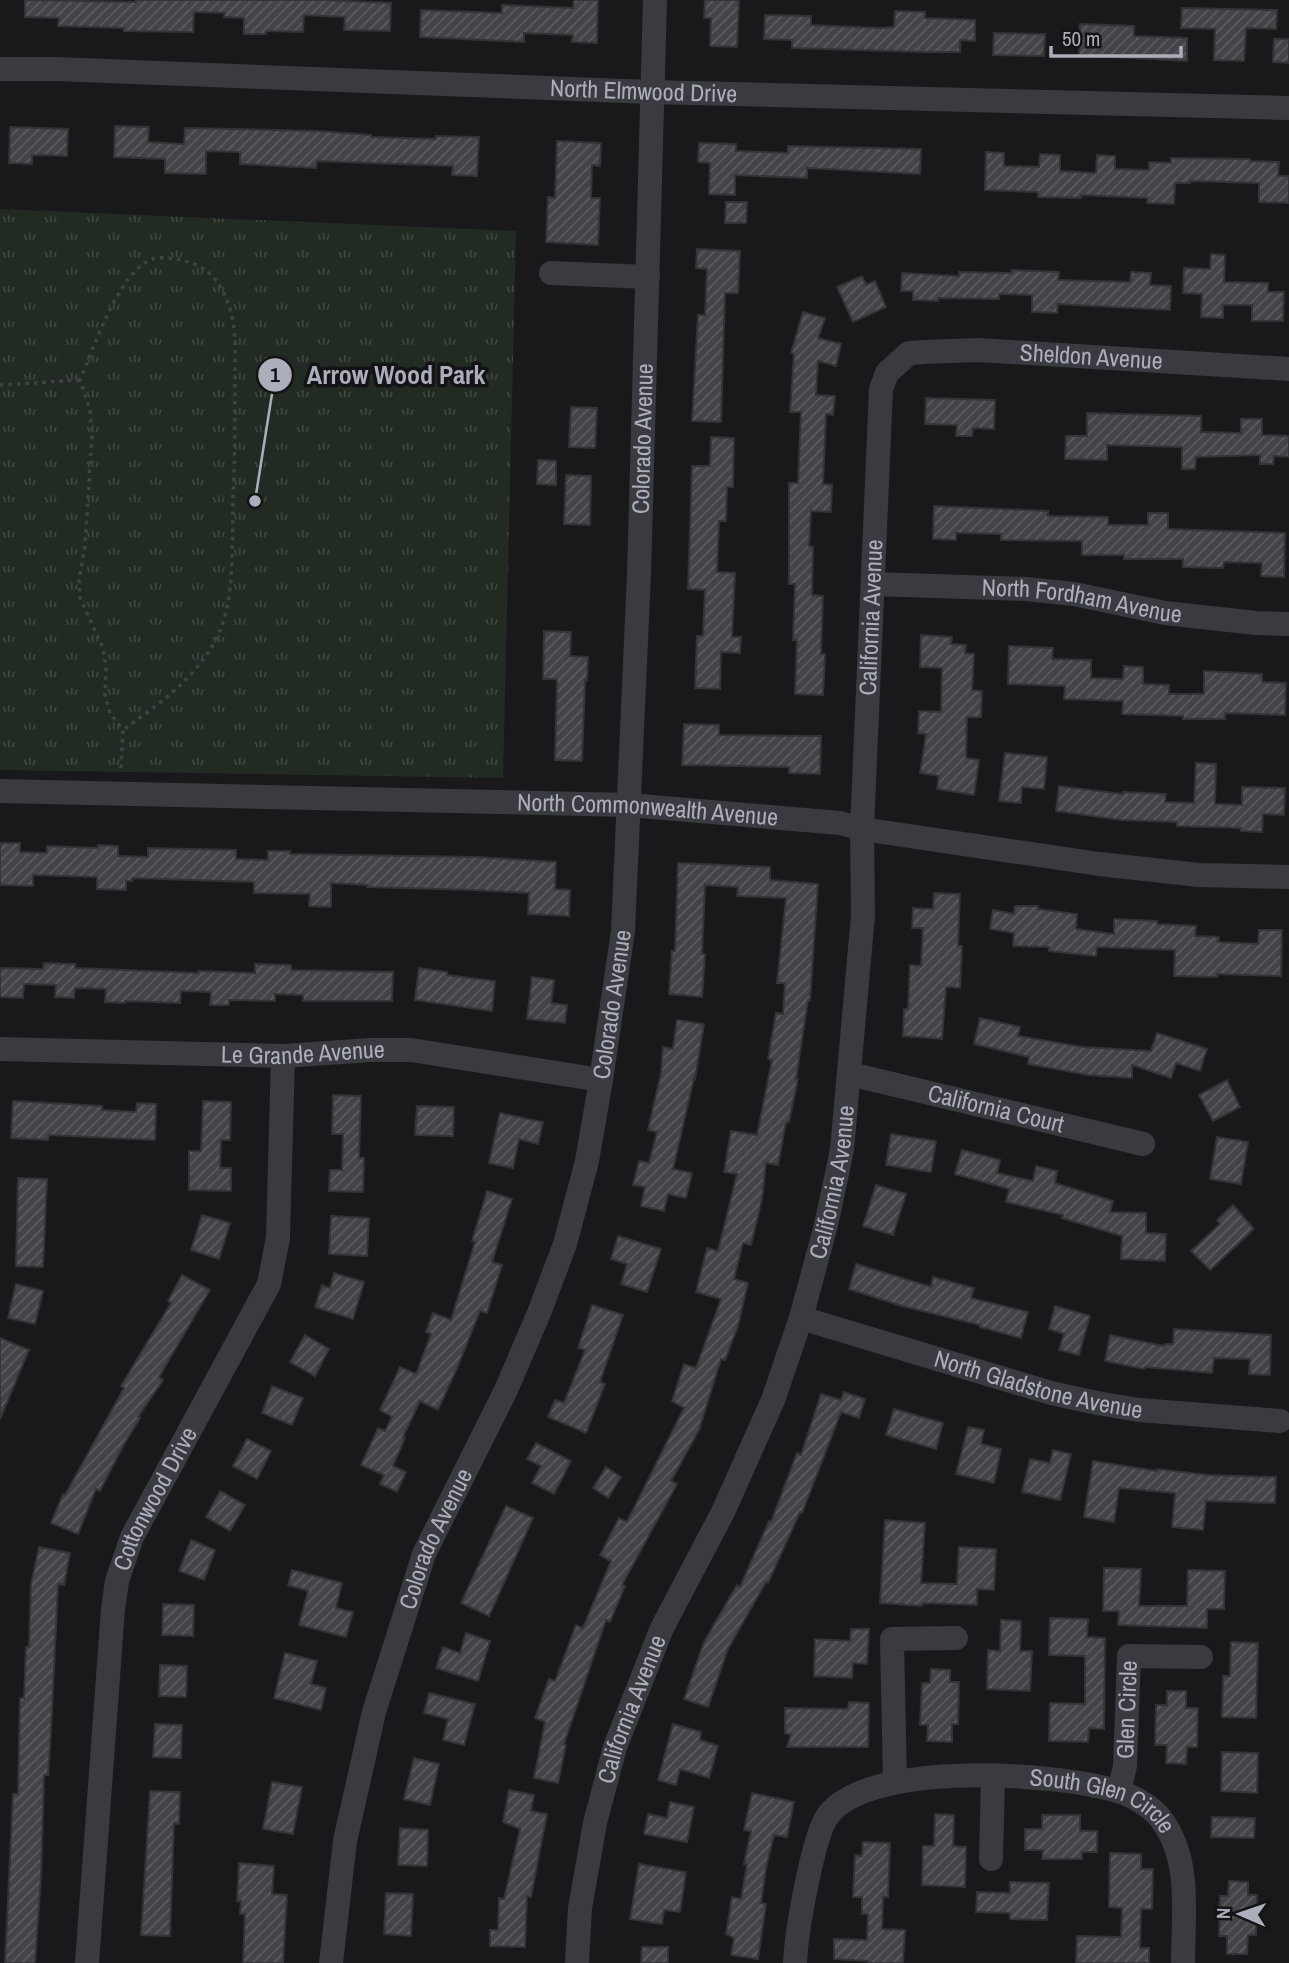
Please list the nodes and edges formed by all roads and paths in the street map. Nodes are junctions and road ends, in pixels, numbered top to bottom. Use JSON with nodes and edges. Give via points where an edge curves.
{"nodes":[{"id":1,"x":655,"y":0,"type":"edge"},
{"id":2,"x":0,"y":69,"type":"edge"},
{"id":3,"x":651,"y":92,"type":"junction"},
{"id":4,"x":1289,"y":108,"type":"edge"},
{"id":5,"x":551,"y":273,"type":"dead end"},
{"id":6,"x":648,"y":276,"type":"junction"},
{"id":7,"x":897,"y":364,"type":"joint"},
{"id":8,"x":1289,"y":369,"type":"edge"},
{"id":9,"x":80,"y":380,"type":"junction"},
{"id":10,"x":0,"y":385,"type":"edge"},
{"id":11,"x":873,"y":584,"type":"junction"},
{"id":12,"x":1289,"y":624,"type":"edge"},
{"id":13,"x":123,"y":730,"type":"junction"},
{"id":14,"x":121,"y":768,"type":"dead end"},
{"id":15,"x":0,"y":791,"type":"edge"},
{"id":16,"x":629,"y":805,"type":"junction"},
{"id":17,"x":862,"y":829,"type":"junction"},
{"id":18,"x":1289,"y":877,"type":"edge"},
{"id":19,"x":0,"y":1049,"type":"edge"},
{"id":20,"x":283,"y":1056,"type":"junction"},
{"id":21,"x":850,"y":1074,"type":"junction"},
{"id":22,"x":601,"y":1080,"type":"junction"},
{"id":23,"x":1143,"y":1144,"type":"dead end"},
{"id":24,"x":801,"y":1318,"type":"junction"},
{"id":25,"x":1280,"y":1421,"type":"dead end"},
{"id":26,"x":956,"y":1638,"type":"dead end"},
{"id":27,"x":1201,"y":1657,"type":"dead end"},
{"id":28,"x":993,"y":1777,"type":"junction"},
{"id":29,"x":895,"y":1782,"type":"junction"},
{"id":30,"x":1119,"y":1791,"type":"junction"},
{"id":31,"x":990,"y":1859,"type":"dead end"},
{"id":32,"x":87,"y":1963,"type":"edge"},
{"id":33,"x":331,"y":1963,"type":"edge"},
{"id":34,"x":577,"y":1963,"type":"edge"},
{"id":35,"x":795,"y":1963,"type":"edge"},
{"id":36,"x":1183,"y":1963,"type":"edge"}],
"edges":[{"from":1,"to":3,"type":"street","name":"Colorado Avenue"},
{"from":2,"to":3,"type":"street","name":"North Elmwood Drive"},
{"from":3,"to":4,"type":"street","name":"North Elmwood Drive"},
{"from":3,"to":6,"type":"street","name":"Colorado Avenue"},
{"from":5,"to":6,"type":"street"},
{"from":6,"to":16,"type":"street","name":"Colorado Avenue"},
{"from":7,"to":8,"type":"street","name":"Sheldon Avenue","via":[[909,354],[978,350]]},
{"from":7,"to":11,"type":"street","name":"California Avenue","via":[[887,373],[881,389]]},
{"from":9,"to":10,"type":"path"},
{"from":9,"to":13,"type":"path","via":[[92,434],[80,598],[103,648],[110,713]]},
{"from":9,"to":13,"type":"path","via":[[121,286],[135,269],[156,258],[178,259],[200,265],[217,280],[230,306],[235,341],[232,541],[222,626],[192,673]]},
{"from":11,"to":12,"type":"street","name":"North Fordham Avenue","via":[[1026,589],[1165,613]]},
{"from":11,"to":17,"type":"street","name":"California Avenue"},
{"from":13,"to":14,"type":"path"},
{"from":15,"to":16,"type":"street","name":"North Commonwealth Avenue"},
{"from":16,"to":17,"type":"street","name":"North Commonwealth Avenue","via":[[840,823]]},
{"from":16,"to":22,"type":"street","name":"Colorado Avenue","via":[[623,931]]},
{"from":17,"to":18,"type":"street","name":"North Commonwealth Avenue","via":[[1099,864],[1199,875]]},
{"from":17,"to":21,"type":"street","name":"California Avenue","via":[[863,915]]},
{"from":19,"to":20,"type":"street","name":"Le Grande Avenue"},
{"from":20,"to":22,"type":"street","name":"Le Grande Avenue","via":[[411,1050]]},
{"from":20,"to":32,"type":"street","name":"Cottonwood Drive","via":[[278,1238],[269,1284],[132,1537],[117,1581]]},
{"from":21,"to":23,"type":"street","name":"California Court"},
{"from":21,"to":24,"type":"street","name":"California Avenue","via":[[842,1150]]},
{"from":22,"to":33,"type":"street","name":"Colorado Avenue","via":[[587,1161],[565,1244],[506,1390],[424,1554],[381,1688],[345,1841]]},
{"from":24,"to":25,"type":"street","name":"North Gladstone Avenue","via":[[1074,1398],[1139,1410]]},
{"from":24,"to":34,"type":"street","name":"California Avenue","via":[[773,1400],[723,1512],[662,1628],[615,1747],[580,1908]]},
{"from":26,"to":29,"type":"street","via":[[892,1639]]},
{"from":27,"to":30,"type":"street","name":"Glen Circle","via":[[1129,1656],[1125,1766]]},
{"from":28,"to":29,"type":"street","name":"South Glen Circle","via":[[960,1775]]},
{"from":28,"to":30,"type":"street","name":"South Glen Circle","via":[[1060,1779]]},
{"from":28,"to":31,"type":"street"},
{"from":29,"to":35,"type":"street","name":"South Glen Circle","via":[[840,1803],[828,1815],[809,1873]]},
{"from":30,"to":36,"type":"street","name":"South Glen Circle","via":[[1160,1818],[1176,1844],[1184,1872]]}]}
